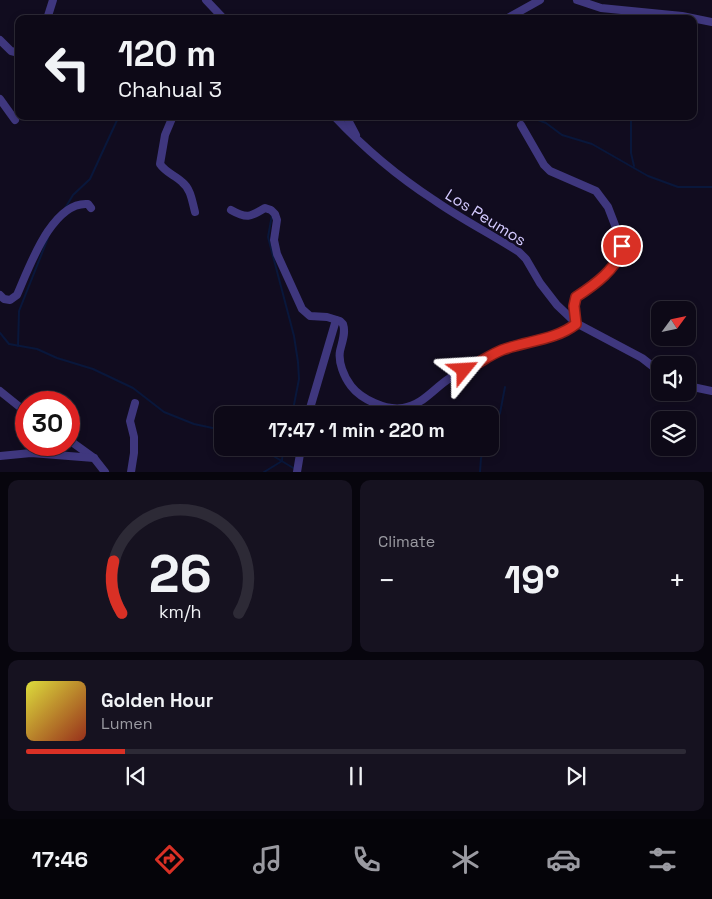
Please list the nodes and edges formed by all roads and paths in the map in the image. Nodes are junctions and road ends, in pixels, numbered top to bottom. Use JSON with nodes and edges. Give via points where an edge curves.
{"nodes":[{"id":1,"x":52,"y":0,"type":"edge"},
{"id":2,"x":206,"y":0,"type":"edge"},
{"id":3,"x":540,"y":0,"type":"edge"},
{"id":4,"x":577,"y":0,"type":"edge"},
{"id":5,"x":48,"y":15,"type":"edge"},
{"id":6,"x":220,"y":15,"type":"edge"},
{"id":7,"x":513,"y":15,"type":"edge"},
{"id":8,"x":672,"y":15,"type":"edge"},
{"id":9,"x":697,"y":19,"type":"edge"},
{"id":10,"x":712,"y":22,"type":"edge"},
{"id":11,"x":0,"y":40,"type":"edge"},
{"id":12,"x":15,"y":52,"type":"edge"},
{"id":13,"x":0,"y":99,"type":"edge"},
{"id":14,"x":15,"y":120,"type":"dead end"},
{"id":15,"x":172,"y":120,"type":"edge"},
{"id":16,"x":338,"y":120,"type":"edge"},
{"id":17,"x":348,"y":120,"type":"edge"},
{"id":18,"x":521,"y":125,"type":"dead end"},
{"id":19,"x":360,"y":144,"type":"junction"},
{"id":20,"x":91,"y":208,"type":"dead end"},
{"id":21,"x":231,"y":210,"type":"dead end"},
{"id":22,"x":195,"y":212,"type":"dead end"},
{"id":23,"x":0,"y":295,"type":"edge"},
{"id":24,"x":336,"y":320,"type":"junction"},
{"id":25,"x":576,"y":324,"type":"junction"},
{"id":26,"x":651,"y":365,"type":"edge"},
{"id":27,"x":696,"y":388,"type":"edge"},
{"id":28,"x":0,"y":391,"type":"edge"},
{"id":29,"x":712,"y":391,"type":"edge"},
{"id":30,"x":135,"y":402,"type":"dead end"},
{"id":31,"x":15,"y":403,"type":"edge"},
{"id":32,"x":311,"y":406,"type":"edge"},
{"id":33,"x":80,"y":448,"type":"edge"},
{"id":34,"x":0,"y":456,"type":"edge"},
{"id":35,"x":299,"y":456,"type":"edge"},
{"id":36,"x":94,"y":458,"type":"junction"},
{"id":37,"x":105,"y":472,"type":"edge"},
{"id":38,"x":131,"y":472,"type":"edge"},
{"id":39,"x":296,"y":472,"type":"edge"}],
"edges":[{"from":1,"to":5,"type":"street"},
{"from":2,"to":6,"type":"street"},
{"from":3,"to":7,"type":"street"},
{"from":4,"to":8,"type":"street","via":[[601,8]]},
{"from":9,"to":10,"type":"street"},
{"from":11,"to":12,"type":"street"},
{"from":13,"to":14,"type":"street"},
{"from":15,"to":22,"type":"street","via":[[160,164],[187,187]]},
{"from":16,"to":19,"type":"street","name":"Los Peumos"},
{"from":17,"to":19,"type":"street"},
{"from":18,"to":25,"type":"street","via":[[550,171],[596,191],[608,207],[620,236],[622,246],[618,260],[596,284],[574,301]]},
{"from":19,"to":25,"type":"street","name":"Los Peumos","via":[[434,201],[519,252],[557,305]]},
{"from":20,"to":23,"type":"street","via":[[88,204],[73,206],[58,220],[48,230],[17,296],[10,300]]},
{"from":21,"to":24,"type":"street","via":[[243,216],[265,208],[275,214],[274,240],[302,309],[310,316]]},
{"from":24,"to":25,"type":"street","via":[[344,328],[340,353],[346,380],[362,396],[375,403],[400,409],[420,402],[450,378],[500,351],[565,331]]},
{"from":24,"to":32,"type":"street"},
{"from":25,"to":26,"type":"street","name":"Los Peumos"},
{"from":27,"to":29,"type":"street"},
{"from":28,"to":31,"type":"street"},
{"from":30,"to":38,"type":"street","via":[[130,421],[134,437]]},
{"from":33,"to":36,"type":"street"},
{"from":34,"to":36,"type":"street","via":[[31,452]]},
{"from":35,"to":39,"type":"street"},
{"from":36,"to":37,"type":"street"}]}
